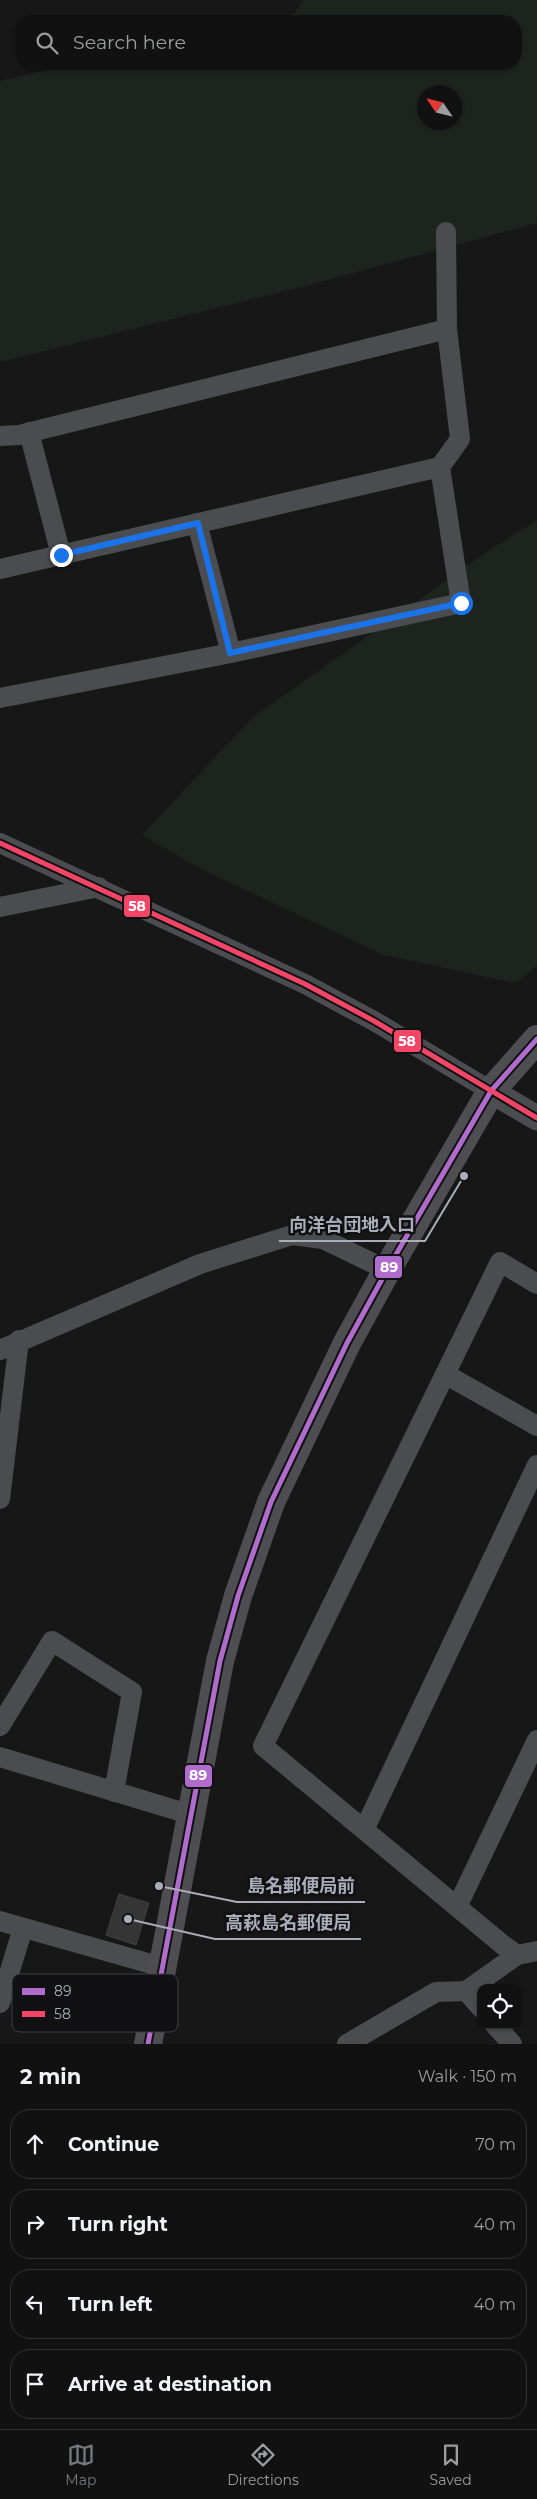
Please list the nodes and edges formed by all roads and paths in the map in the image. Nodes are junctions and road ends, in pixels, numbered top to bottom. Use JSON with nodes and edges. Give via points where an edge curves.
{"nodes":[{"id":1,"x":446,"y":232,"type":"dead end"},
{"id":2,"x":447,"y":329,"type":"junction"},
{"id":3,"x":29,"y":432,"type":"junction"},
{"id":4,"x":0,"y":436,"type":"edge"},
{"id":5,"x":440,"y":467,"type":"junction"},
{"id":6,"x":198,"y":523,"type":"junction"},
{"id":7,"x":61,"y":555,"type":"junction"},
{"id":8,"x":0,"y":569,"type":"edge"},
{"id":9,"x":230,"y":653,"type":"junction"},
{"id":10,"x":0,"y":698,"type":"edge"},
{"id":11,"x":0,"y":843,"type":"edge"},
{"id":12,"x":99,"y":887,"type":"junction"},
{"id":13,"x":0,"y":906,"type":"edge"},
{"id":14,"x":537,"y":1039,"type":"edge"},
{"id":15,"x":491,"y":1091,"type":"junction"},
{"id":16,"x":537,"y":1118,"type":"edge"},
{"id":17,"x":387,"y":1270,"type":"junction"},
{"id":18,"x":537,"y":1284,"type":"edge"},
{"id":19,"x":19,"y":1340,"type":"junction"},
{"id":20,"x":0,"y":1350,"type":"edge"},
{"id":21,"x":445,"y":1374,"type":"junction"},
{"id":22,"x":537,"y":1426,"type":"edge"},
{"id":23,"x":537,"y":1465,"type":"edge"},
{"id":24,"x":0,"y":1498,"type":"edge"},
{"id":25,"x":0,"y":1726,"type":"edge"},
{"id":26,"x":537,"y":1740,"type":"edge"},
{"id":27,"x":0,"y":1758,"type":"edge"},
{"id":28,"x":114,"y":1792,"type":"junction"},
{"id":29,"x":192,"y":1815,"type":"junction"},
{"id":30,"x":364,"y":1830,"type":"junction"},
{"id":31,"x":457,"y":1907,"type":"junction"},
{"id":32,"x":0,"y":1921,"type":"edge"},
{"id":33,"x":23,"y":1928,"type":"junction"},
{"id":34,"x":537,"y":1951,"type":"edge"},
{"id":35,"x":517,"y":1955,"type":"junction"},
{"id":36,"x":162,"y":1967,"type":"junction"},
{"id":37,"x":161,"y":1974,"type":"edge"},
{"id":38,"x":466,"y":1991,"type":"junction"},
{"id":39,"x":0,"y":2003,"type":"edge"},
{"id":40,"x":477,"y":2003,"type":"edge"},
{"id":41,"x":499,"y":2029,"type":"edge"},
{"id":42,"x":347,"y":2044,"type":"edge"},
{"id":43,"x":512,"y":2044,"type":"edge"}],
"edges":[{"from":1,"to":2,"type":"street"},
{"from":2,"to":3,"type":"street"},
{"from":2,"to":5,"type":"street","via":[[460,439]]},
{"from":3,"to":4,"type":"street"},
{"from":3,"to":7,"type":"street"},
{"from":5,"to":6,"type":"street"},
{"from":5,"to":9,"type":"street","via":[[461,603]]},
{"from":6,"to":7,"type":"street"},
{"from":6,"to":9,"type":"street"},
{"from":7,"to":8,"type":"street"},
{"from":9,"to":10,"type":"street"},
{"from":11,"to":12,"type":"street"},
{"from":12,"to":13,"type":"street"},
{"from":12,"to":15,"type":"street","via":[[305,984]]},
{"from":14,"to":15,"type":"highway"},
{"from":15,"to":16,"type":"street"},
{"from":15,"to":17,"type":"highway"},
{"from":17,"to":19,"type":"street","via":[[323,1239],[292,1235],[200,1264]]},
{"from":17,"to":29,"type":"highway","via":[[302,1435],[271,1502],[244,1577],[220,1660]]},
{"from":18,"to":21,"type":"street","via":[[500,1262]]},
{"from":19,"to":20,"type":"street"},
{"from":19,"to":24,"type":"street"},
{"from":21,"to":22,"type":"street"},
{"from":21,"to":30,"type":"street","via":[[262,1746]]},
{"from":23,"to":30,"type":"street"},
{"from":25,"to":28,"type":"street","via":[[52,1641],[132,1692]]},
{"from":26,"to":31,"type":"street"},
{"from":27,"to":28,"type":"street"},
{"from":28,"to":29,"type":"street"},
{"from":29,"to":36,"type":"highway"},
{"from":30,"to":31,"type":"street"},
{"from":31,"to":35,"type":"street"},
{"from":32,"to":33,"type":"street"},
{"from":33,"to":36,"type":"street"},
{"from":33,"to":39,"type":"street"},
{"from":34,"to":35,"type":"street"},
{"from":35,"to":38,"type":"street"},
{"from":36,"to":37,"type":"highway"},
{"from":38,"to":40,"type":"street"},
{"from":38,"to":42,"type":"street","via":[[436,1992]]},
{"from":41,"to":43,"type":"street"}]}
